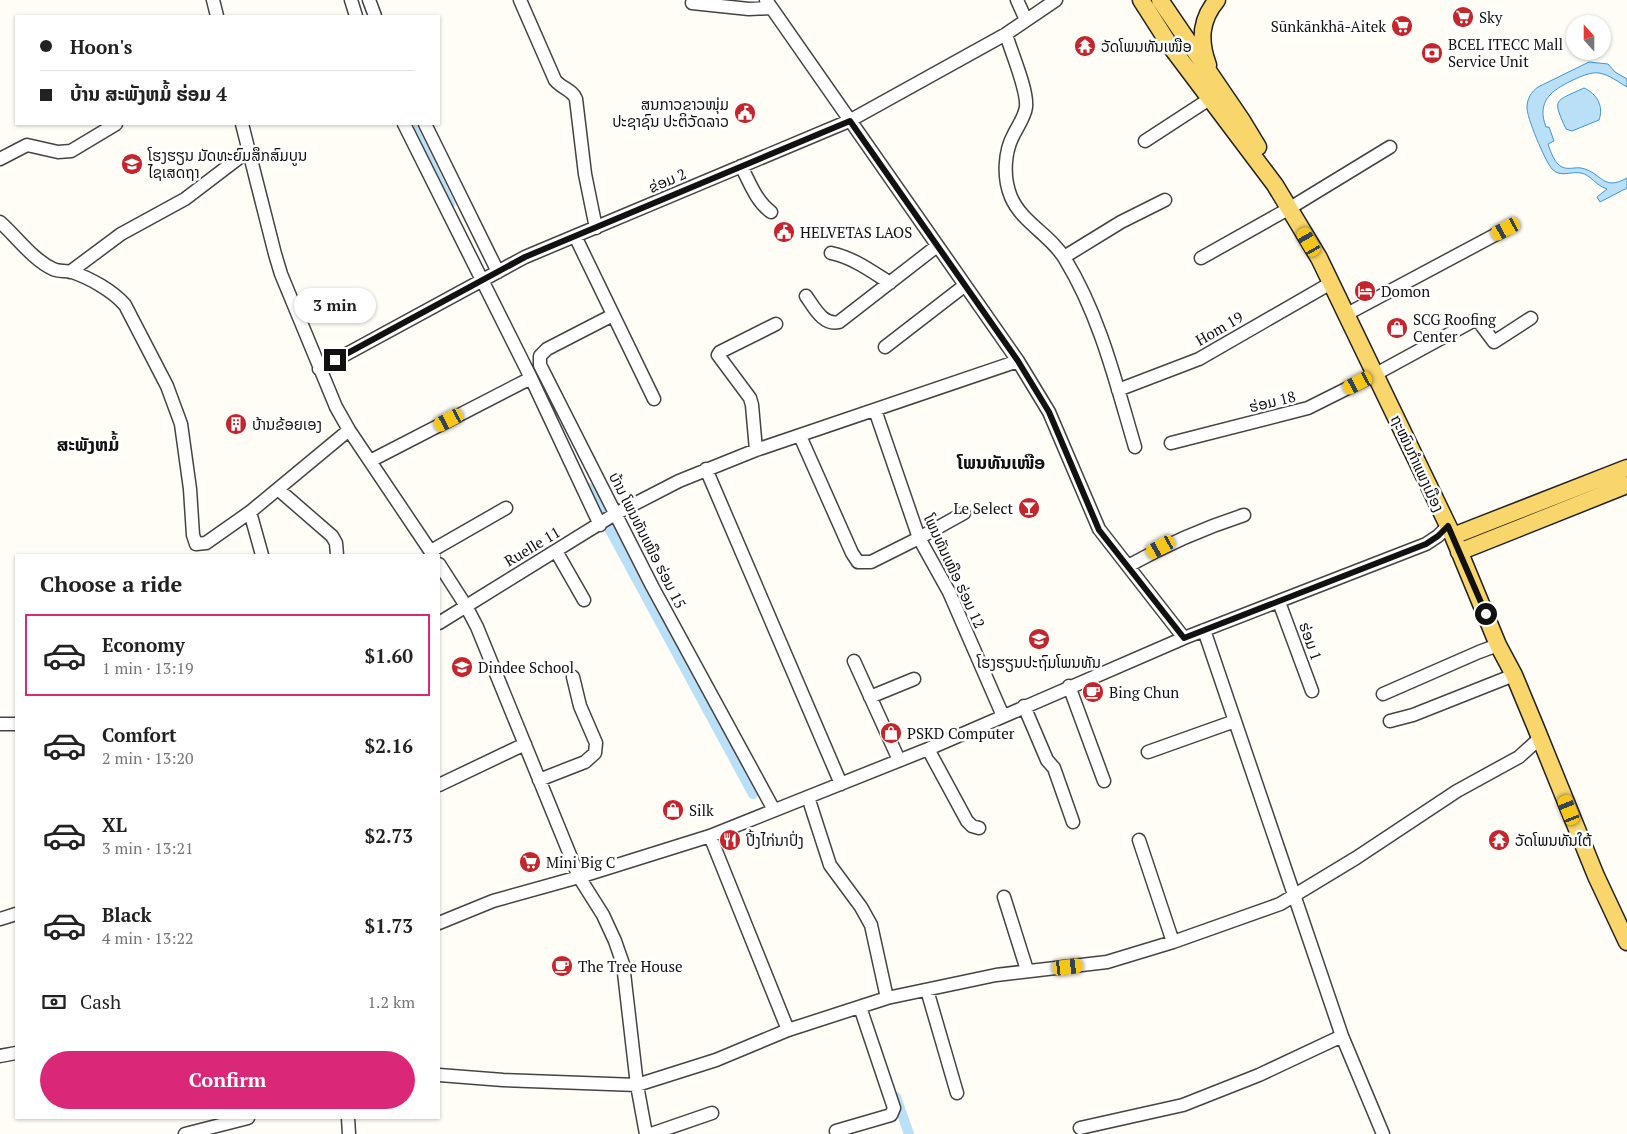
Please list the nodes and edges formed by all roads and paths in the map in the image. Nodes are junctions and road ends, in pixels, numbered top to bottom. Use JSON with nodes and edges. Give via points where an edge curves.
{"nodes":[{"id":1,"x":213,"y":0,"type":"edge"},
{"id":2,"x":351,"y":0,"type":"edge"},
{"id":3,"x":369,"y":0,"type":"edge"},
{"id":4,"x":520,"y":0,"type":"edge"},
{"id":5,"x":1016,"y":0,"type":"edge"},
{"id":6,"x":1056,"y":0,"type":"edge"},
{"id":7,"x":1217,"y":0,"type":"edge"},
{"id":8,"x":692,"y":3,"type":"dead end"},
{"id":9,"x":1152,"y":3,"type":"edge"},
{"id":10,"x":768,"y":4,"type":"edge"},
{"id":11,"x":217,"y":15,"type":"edge"},
{"id":12,"x":356,"y":15,"type":"edge"},
{"id":13,"x":375,"y":15,"type":"edge"},
{"id":14,"x":1026,"y":20,"type":"junction"},
{"id":15,"x":1165,"y":23,"type":"junction"},
{"id":16,"x":1006,"y":34,"type":"junction"},
{"id":17,"x":1214,"y":81,"type":"junction"},
{"id":18,"x":1211,"y":98,"type":"junction"},
{"id":19,"x":850,"y":121,"type":"junction"},
{"id":20,"x":114,"y":125,"type":"edge"},
{"id":21,"x":242,"y":125,"type":"edge"},
{"id":22,"x":404,"y":125,"type":"edge"},
{"id":23,"x":425,"y":125,"type":"edge"},
{"id":24,"x":1145,"y":141,"type":"dead end"},
{"id":25,"x":1390,"y":147,"type":"dead end"},
{"id":26,"x":248,"y":151,"type":"junction"},
{"id":27,"x":0,"y":159,"type":"edge"},
{"id":28,"x":742,"y":166,"type":"junction"},
{"id":29,"x":1275,"y":186,"type":"junction"},
{"id":30,"x":1165,"y":200,"type":"dead end"},
{"id":31,"x":1290,"y":208,"type":"junction"},
{"id":32,"x":771,"y":212,"type":"dead end"},
{"id":33,"x":0,"y":222,"type":"edge"},
{"id":34,"x":596,"y":228,"type":"junction"},
{"id":35,"x":1506,"y":229,"type":"dead end"},
{"id":36,"x":575,"y":236,"type":"junction"},
{"id":37,"x":937,"y":246,"type":"junction"},
{"id":38,"x":832,"y":253,"type":"dead end"},
{"id":39,"x":1064,"y":257,"type":"junction"},
{"id":40,"x":1201,"y":258,"type":"dead end"},
{"id":41,"x":70,"y":272,"type":"junction"},
{"id":42,"x":498,"y":272,"type":"junction"},
{"id":43,"x":481,"y":281,"type":"junction"},
{"id":44,"x":890,"y":283,"type":"junction"},
{"id":45,"x":1331,"y":283,"type":"junction"},
{"id":46,"x":964,"y":286,"type":"junction"},
{"id":47,"x":806,"y":296,"type":"dead end"},
{"id":48,"x":1347,"y":314,"type":"junction"},
{"id":49,"x":613,"y":315,"type":"junction"},
{"id":50,"x":1531,"y":318,"type":"dead end"},
{"id":51,"x":776,"y":324,"type":"dead end"},
{"id":52,"x":885,"y":347,"type":"dead end"},
{"id":53,"x":1018,"y":361,"type":"junction"},
{"id":54,"x":319,"y":369,"type":"junction"},
{"id":55,"x":1374,"y":375,"type":"junction"},
{"id":56,"x":531,"y":378,"type":"junction"},
{"id":57,"x":1118,"y":390,"type":"junction"},
{"id":58,"x":654,"y":399,"type":"dead end"},
{"id":59,"x":875,"y":410,"type":"junction"},
{"id":60,"x":349,"y":430,"type":"junction"},
{"id":61,"x":800,"y":436,"type":"junction"},
{"id":62,"x":1171,"y":443,"type":"dead end"},
{"id":63,"x":1135,"y":447,"type":"dead end"},
{"id":64,"x":756,"y":450,"type":"junction"},
{"id":65,"x":370,"y":461,"type":"junction"},
{"id":66,"x":1627,"y":468,"type":"edge"},
{"id":67,"x":706,"y":469,"type":"junction"},
{"id":68,"x":1627,"y":485,"type":"edge"},
{"id":69,"x":279,"y":490,"type":"junction"},
{"id":70,"x":506,"y":508,"type":"dead end"},
{"id":71,"x":250,"y":512,"type":"junction"},
{"id":72,"x":964,"y":513,"type":"dead end"},
{"id":73,"x":615,"y":514,"type":"junction"},
{"id":74,"x":1244,"y":515,"type":"dead end"},
{"id":75,"x":600,"y":524,"type":"junction"},
{"id":76,"x":1451,"y":531,"type":"junction"},
{"id":77,"x":919,"y":538,"type":"junction"},
{"id":78,"x":195,"y":549,"type":"edge"},
{"id":79,"x":556,"y":551,"type":"junction"},
{"id":80,"x":1460,"y":552,"type":"junction"},
{"id":81,"x":432,"y":553,"type":"edge"},
{"id":82,"x":262,"y":554,"type":"edge"},
{"id":83,"x":337,"y":554,"type":"edge"},
{"id":84,"x":440,"y":566,"type":"edge"},
{"id":85,"x":1128,"y":566,"type":"junction"},
{"id":86,"x":584,"y":600,"type":"dead end"},
{"id":87,"x":1279,"y":602,"type":"junction"},
{"id":88,"x":466,"y":606,"type":"junction"},
{"id":89,"x":440,"y":622,"type":"edge"},
{"id":90,"x":1204,"y":630,"type":"junction"},
{"id":91,"x":1184,"y":638,"type":"junction"},
{"id":92,"x":1498,"y":645,"type":"junction"},
{"id":93,"x":854,"y":661,"type":"dead end"},
{"id":94,"x":1514,"y":675,"type":"junction"},
{"id":95,"x":573,"y":676,"type":"dead end"},
{"id":96,"x":914,"y":679,"type":"dead end"},
{"id":97,"x":1069,"y":686,"type":"junction"},
{"id":98,"x":1312,"y":691,"type":"dead end"},
{"id":99,"x":1383,"y":694,"type":"dead end"},
{"id":100,"x":870,"y":697,"type":"junction"},
{"id":101,"x":1024,"y":706,"type":"junction"},
{"id":102,"x":1003,"y":716,"type":"junction"},
{"id":103,"x":1235,"y":721,"type":"junction"},
{"id":104,"x":1390,"y":721,"type":"dead end"},
{"id":105,"x":0,"y":724,"type":"edge"},
{"id":106,"x":15,"y":724,"type":"edge"},
{"id":107,"x":1540,"y":738,"type":"junction"},
{"id":108,"x":525,"y":744,"type":"junction"},
{"id":109,"x":928,"y":749,"type":"junction"},
{"id":110,"x":1148,"y":752,"type":"dead end"},
{"id":111,"x":899,"y":760,"type":"junction"},
{"id":112,"x":539,"y":780,"type":"junction"},
{"id":113,"x":1104,"y":781,"type":"dead end"},
{"id":114,"x":841,"y":784,"type":"junction"},
{"id":115,"x":440,"y":785,"type":"edge"},
{"id":116,"x":808,"y":797,"type":"junction"},
{"id":117,"x":774,"y":810,"type":"junction"},
{"id":118,"x":1073,"y":822,"type":"dead end"},
{"id":119,"x":979,"y":828,"type":"dead end"},
{"id":120,"x":710,"y":836,"type":"junction"},
{"id":121,"x":1139,"y":840,"type":"dead end"},
{"id":122,"x":579,"y":877,"type":"junction"},
{"id":123,"x":1294,"y":896,"type":"junction"},
{"id":124,"x":1004,"y":897,"type":"dead end"},
{"id":125,"x":15,"y":914,"type":"edge"},
{"id":126,"x":0,"y":919,"type":"edge"},
{"id":127,"x":440,"y":923,"type":"edge"},
{"id":128,"x":1173,"y":942,"type":"junction"},
{"id":129,"x":1627,"y":942,"type":"edge"},
{"id":130,"x":1027,"y":970,"type":"junction"},
{"id":131,"x":927,"y":990,"type":"junction"},
{"id":132,"x":887,"y":998,"type":"junction"},
{"id":133,"x":860,"y":1007,"type":"junction"},
{"id":134,"x":788,"y":1030,"type":"junction"},
{"id":135,"x":1342,"y":1036,"type":"junction"},
{"id":136,"x":15,"y":1053,"type":"edge"},
{"id":137,"x":0,"y":1056,"type":"edge"},
{"id":138,"x":440,"y":1075,"type":"edge"},
{"id":139,"x":637,"y":1085,"type":"junction"},
{"id":140,"x":957,"y":1093,"type":"dead end"},
{"id":141,"x":712,"y":1113,"type":"dead end"},
{"id":142,"x":244,"y":1119,"type":"edge"},
{"id":143,"x":348,"y":1119,"type":"edge"},
{"id":144,"x":1080,"y":1128,"type":"dead end"},
{"id":145,"x":836,"y":1131,"type":"dead end"},
{"id":146,"x":185,"y":1134,"type":"edge"},
{"id":147,"x":349,"y":1134,"type":"edge"},
{"id":148,"x":646,"y":1134,"type":"edge"},
{"id":149,"x":651,"y":1134,"type":"edge"},
{"id":150,"x":1383,"y":1134,"type":"edge"}],
"edges":[{"from":1,"to":11,"type":"street"},
{"from":2,"to":12,"type":"street"},
{"from":3,"to":13,"type":"street"},
{"from":4,"to":34,"type":"street","via":[[555,80],[576,99],[585,174]]},
{"from":5,"to":14,"type":"street"},
{"from":6,"to":14,"type":"street","name":"ຂ່ອມ 2"},
{"from":7,"to":17,"type":"main road","via":[[1204,20],[1202,33],[1202,46]]},
{"from":8,"to":10,"type":"street","via":[[749,9]]},
{"from":9,"to":15,"type":"main road","name":"ຖະໜົນກຳແພງເມືອງ"},
{"from":10,"to":19,"type":"street"},
{"from":14,"to":16,"type":"street","name":"ຂ່ອມ 2"},
{"from":15,"to":17,"type":"main road","name":"ຖະໜົນກຳແພງເມືອງ"},
{"from":15,"to":18,"type":"main road","name":"ຖະໜົນກຳແພງເມືອງ"},
{"from":16,"to":19,"type":"street","name":"ຂ່ອມ 2"},
{"from":16,"to":39,"type":"street","via":[[1026,107],[1006,155],[1008,186],[1011,197],[1026,219]]},
{"from":17,"to":29,"type":"main road","name":"ຖະໜົນກຳແພງເມືອງ","via":[[1260,151]]},
{"from":18,"to":24,"type":"street"},
{"from":18,"to":29,"type":"main road","name":"ຖະໜົນກຳແພງເມືອງ"},
{"from":19,"to":28,"type":"street","name":"ຂ່ອມ 2"},
{"from":19,"to":37,"type":"street"},
{"from":20,"to":27,"type":"street","via":[[71,151],[58,152],[27,145]]},
{"from":21,"to":26,"type":"street"},
{"from":22,"to":43,"type":"street"},
{"from":23,"to":42,"type":"street"},
{"from":25,"to":31,"type":"street"},
{"from":26,"to":41,"type":"street","via":[[185,199],[121,234]]},
{"from":26,"to":54,"type":"street","via":[[279,268]]},
{"from":28,"to":32,"type":"street","via":[[758,199]]},
{"from":28,"to":34,"type":"street","name":"ຂ່ອມ 2"},
{"from":29,"to":31,"type":"main road","name":"ຖະໜົນກຳແພງເມືອງ"},
{"from":30,"to":39,"type":"street","via":[[1128,218]]},
{"from":31,"to":40,"type":"street"},
{"from":31,"to":45,"type":"main road","name":"ຖະໜົນກຳແພງເມືອງ"},
{"from":33,"to":41,"type":"street","via":[[39,260],[60,272]]},
{"from":34,"to":36,"type":"street","name":"ຂ່ອມ 2"},
{"from":35,"to":48,"type":"street"},
{"from":36,"to":42,"type":"street","name":"ຂ່ອມ 2"},
{"from":36,"to":49,"type":"street"},
{"from":37,"to":44,"type":"street"},
{"from":37,"to":46,"type":"street"},
{"from":38,"to":44,"type":"street","via":[[855,261]]},
{"from":39,"to":57,"type":"street","via":[[1093,315]]},
{"from":41,"to":78,"type":"street","via":[[119,298],[125,305],[166,386],[181,424]]},
{"from":42,"to":43,"type":"street","name":"ຂ່ອມ 2"},
{"from":43,"to":54,"type":"street","name":"ຂ່ອມ 2"},
{"from":43,"to":56,"type":"street"},
{"from":44,"to":47,"type":"street","via":[[835,323],[825,320]]},
{"from":45,"to":48,"type":"main road","name":"ຖະໜົນກຳແພງເມືອງ"},
{"from":45,"to":57,"type":"street","name":"Hom 19","via":[[1199,359]]},
{"from":46,"to":52,"type":"street"},
{"from":46,"to":53,"type":"street"},
{"from":48,"to":55,"type":"main road","name":"ຖະໜົນກຳແພງເມືອງ"},
{"from":49,"to":58,"type":"street"},
{"from":49,"to":73,"type":"street","name":"ບ້ານ ໂພນທັນເໜືອ ຮ່ອມ 15","via":[[547,349],[540,356],[540,365]]},
{"from":50,"to":55,"type":"street","name":"ຮ່ອມ 18","via":[[1494,342],[1479,322],[1474,321]]},
{"from":51,"to":64,"type":"street","via":[[718,355],[750,398]]},
{"from":53,"to":59,"type":"street","name":"Ruelle 11"},
{"from":53,"to":85,"type":"street","via":[[1049,412],[1099,530]]},
{"from":54,"to":60,"type":"street"},
{"from":55,"to":62,"type":"street","name":"ຮ່ອມ 18","via":[[1308,408]]},
{"from":55,"to":76,"type":"main road","name":"ຖະໜົນກຳແພງເມືອງ"},
{"from":56,"to":65,"type":"street"},
{"from":56,"to":75,"type":"street"},
{"from":57,"to":63,"type":"street"},
{"from":59,"to":61,"type":"street","name":"Ruelle 11"},
{"from":59,"to":77,"type":"street","name":"ໂພນທັນເໜືອ ຮ່ອມ 12"},
{"from":60,"to":65,"type":"street"},
{"from":60,"to":69,"type":"street"},
{"from":61,"to":64,"type":"street","name":"Ruelle 11"},
{"from":61,"to":77,"type":"street","via":[[858,562],[870,562]]},
{"from":64,"to":67,"type":"street","name":"Ruelle 11"},
{"from":65,"to":81,"type":"street"},
{"from":66,"to":76,"type":"main road"},
{"from":67,"to":73,"type":"street","name":"Ruelle 11"},
{"from":67,"to":114,"type":"street"},
{"from":68,"to":80,"type":"main road"},
{"from":69,"to":71,"type":"street"},
{"from":69,"to":83,"type":"street","via":[[332,536]]},
{"from":70,"to":81,"type":"street"},
{"from":71,"to":78,"type":"street"},
{"from":71,"to":82,"type":"street"},
{"from":72,"to":77,"type":"street"},
{"from":73,"to":75,"type":"street","name":"Ruelle 11"},
{"from":73,"to":117,"type":"street","name":"ບ້ານ ໂພນທັນເໜືອ ຮ່ອມ 15"},
{"from":74,"to":85,"type":"street","via":[[1206,527]]},
{"from":75,"to":79,"type":"street","name":"Ruelle 11"},
{"from":76,"to":80,"type":"main road","name":"ຖະໜົນກຳແພງເມືອງ"},
{"from":76,"to":87,"type":"street"},
{"from":77,"to":102,"type":"street","name":"ໂພນທັນເໜືອ ຮ່ອມ 12","via":[[949,592]]},
{"from":79,"to":86,"type":"street"},
{"from":79,"to":88,"type":"street","name":"Ruelle 11"},
{"from":80,"to":92,"type":"main road","name":"ຖະໜົນກຳແພງເມືອງ"},
{"from":84,"to":88,"type":"street"},
{"from":85,"to":91,"type":"street"},
{"from":87,"to":90,"type":"street"},
{"from":87,"to":98,"type":"street","name":"ຮ່ອມ 1"},
{"from":88,"to":89,"type":"street","name":"Ruelle 11"},
{"from":88,"to":108,"type":"street","via":[[485,644]]},
{"from":90,"to":91,"type":"street"},
{"from":90,"to":103,"type":"street"},
{"from":91,"to":97,"type":"street"},
{"from":92,"to":94,"type":"main road","name":"ຖະໜົນກຳແພງເມືອງ"},
{"from":92,"to":99,"type":"street"},
{"from":93,"to":100,"type":"street"},
{"from":94,"to":104,"type":"street"},
{"from":94,"to":107,"type":"main road","name":"ຖະໜົນກຳແພງເມືອງ"},
{"from":95,"to":112,"type":"street","via":[[580,706],[596,743],[595,753],[585,762]]},
{"from":96,"to":100,"type":"street"},
{"from":97,"to":101,"type":"street"},
{"from":97,"to":113,"type":"street"},
{"from":100,"to":111,"type":"street"},
{"from":101,"to":102,"type":"street"},
{"from":101,"to":118,"type":"street","via":[[1047,760],[1054,768]]},
{"from":102,"to":109,"type":"street"},
{"from":103,"to":110,"type":"street"},
{"from":103,"to":123,"type":"street"},
{"from":105,"to":106,"type":"street"},
{"from":107,"to":123,"type":"street","via":[[1518,757],[1457,791]]},
{"from":107,"to":129,"type":"main road","name":"ຖະໜົນກຳແພງເມືອງ","via":[[1596,876]]},
{"from":108,"to":112,"type":"street"},
{"from":108,"to":115,"type":"street"},
{"from":109,"to":111,"type":"street"},
{"from":109,"to":119,"type":"street","via":[[967,821]]},
{"from":111,"to":114,"type":"street"},
{"from":112,"to":122,"type":"street"},
{"from":114,"to":116,"type":"street"},
{"from":116,"to":117,"type":"street"},
{"from":116,"to":132,"type":"street","via":[[830,865],[866,914]]},
{"from":117,"to":120,"type":"street"},
{"from":120,"to":122,"type":"street"},
{"from":120,"to":134,"type":"street"},
{"from":121,"to":128,"type":"street"},
{"from":122,"to":127,"type":"street","via":[[493,902]]},
{"from":122,"to":139,"type":"street","via":[[603,915],[623,964]]},
{"from":123,"to":128,"type":"street","via":[[1280,904]]},
{"from":123,"to":135,"type":"street"},
{"from":124,"to":130,"type":"street"},
{"from":125,"to":126,"type":"street"},
{"from":128,"to":130,"type":"street","via":[[1107,962]]},
{"from":130,"to":131,"type":"street"},
{"from":131,"to":132,"type":"street"},
{"from":131,"to":140,"type":"street"},
{"from":132,"to":133,"type":"street"},
{"from":133,"to":134,"type":"street"},
{"from":133,"to":145,"type":"street","via":[[894,1108],[891,1114]]},
{"from":134,"to":139,"type":"street","via":[[716,1060]]},
{"from":135,"to":144,"type":"street","via":[[1183,1106]]},
{"from":135,"to":150,"type":"street"},
{"from":136,"to":137,"type":"street"},
{"from":138,"to":139,"type":"street"},
{"from":139,"to":148,"type":"street"},
{"from":141,"to":149,"type":"street"},
{"from":142,"to":146,"type":"street"},
{"from":143,"to":147,"type":"street"}]}
